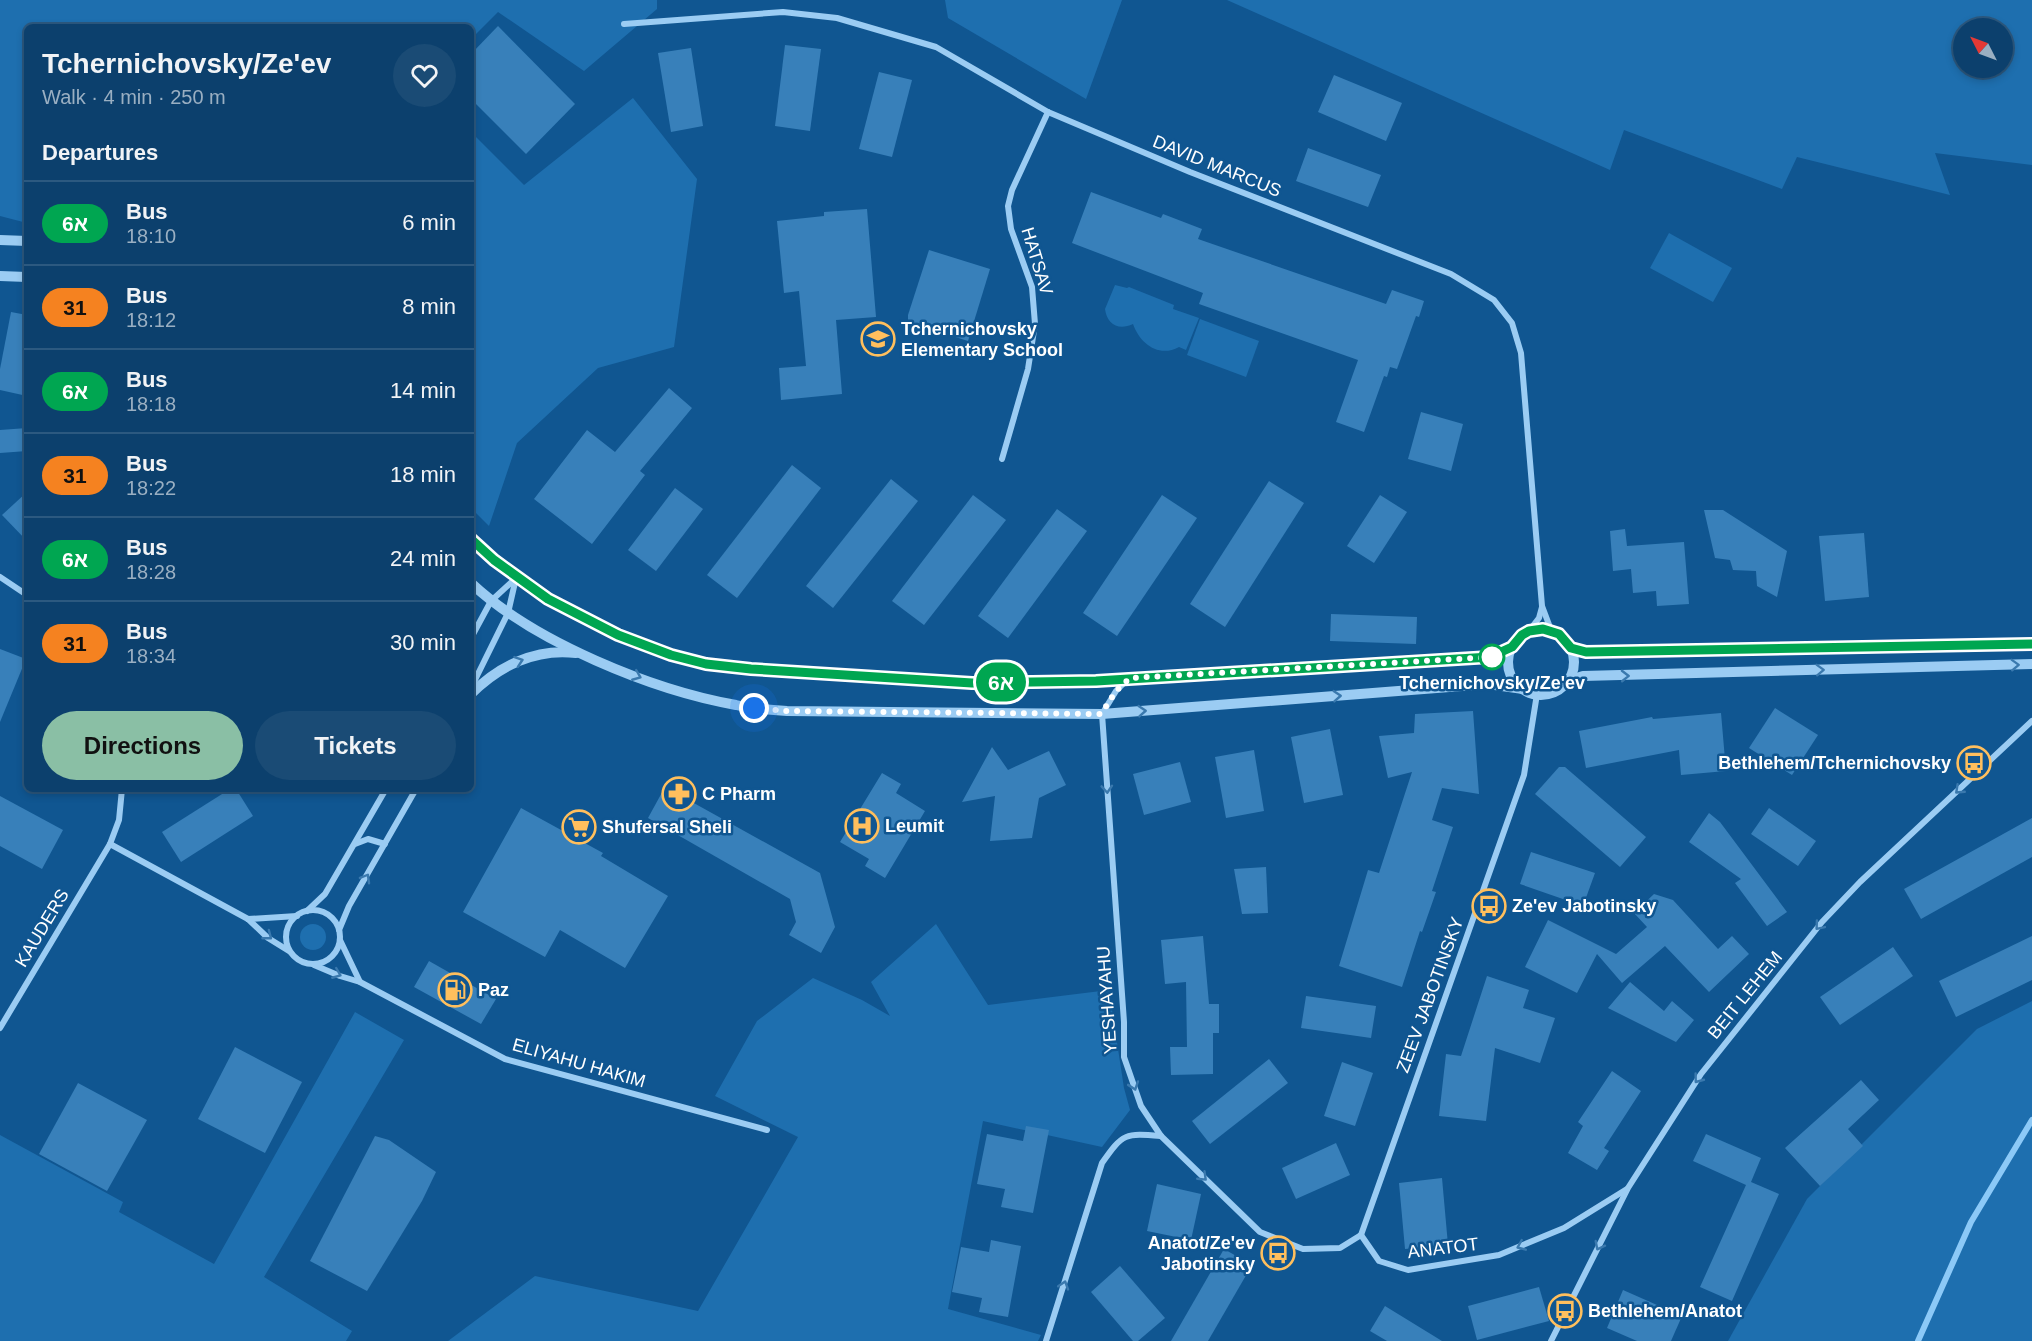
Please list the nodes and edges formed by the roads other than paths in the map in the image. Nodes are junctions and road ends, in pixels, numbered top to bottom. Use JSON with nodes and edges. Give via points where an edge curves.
{"nodes":[{"id":1,"x":624,"y":24,"type":"dead end"},
{"id":2,"x":1048,"y":112,"type":"junction"},
{"id":3,"x":0,"y":240,"type":"edge"},
{"id":4,"x":24,"y":242,"type":"edge"},
{"id":5,"x":0,"y":276,"type":"edge"},
{"id":6,"x":24,"y":276,"type":"edge"},
{"id":7,"x":1002,"y":459,"type":"dead end"},
{"id":8,"x":474,"y":542,"type":"edge"},
{"id":9,"x":0,"y":576,"type":"edge"},
{"id":10,"x":516,"y":578,"type":"junction"},
{"id":11,"x":474,"y":586,"type":"edge"},
{"id":12,"x":24,"y":593,"type":"edge"},
{"id":13,"x":491,"y":601,"type":"junction"},
{"id":14,"x":1542,"y":606,"type":"junction"},
{"id":15,"x":508,"y":613,"type":"junction"},
{"id":16,"x":1551,"y":630,"type":"junction"},
{"id":17,"x":1529,"y":631,"type":"junction"},
{"id":18,"x":474,"y":632,"type":"edge"},
{"id":19,"x":2032,"y":644,"type":"edge"},
{"id":20,"x":1512,"y":647,"type":"junction"},
{"id":21,"x":1571,"y":648,"type":"junction"},
{"id":22,"x":583,"y":654,"type":"junction"},
{"id":23,"x":2032,"y":664,"type":"edge"},
{"id":24,"x":1130,"y":678,"type":"junction"},
{"id":25,"x":1567,"y":681,"type":"junction"},
{"id":26,"x":474,"y":682,"type":"edge"},
{"id":27,"x":1523,"y":689,"type":"junction"},
{"id":28,"x":474,"y":691,"type":"edge"},
{"id":29,"x":1537,"y":694,"type":"junction"},
{"id":30,"x":1101,"y":714,"type":"junction"},
{"id":31,"x":2032,"y":721,"type":"edge"},
{"id":32,"x":122,"y":792,"type":"edge"},
{"id":33,"x":384,"y":792,"type":"edge"},
{"id":34,"x":414,"y":792,"type":"edge"},
{"id":35,"x":110,"y":844,"type":"junction"},
{"id":36,"x":355,"y":844,"type":"junction"},
{"id":37,"x":385,"y":844,"type":"junction"},
{"id":38,"x":307,"y":911,"type":"junction"},
{"id":39,"x":297,"y":916,"type":"junction"},
{"id":40,"x":248,"y":919,"type":"junction"},
{"id":41,"x":339,"y":930,"type":"junction"},
{"id":42,"x":340,"y":940,"type":"junction"},
{"id":43,"x":289,"y":951,"type":"junction"},
{"id":44,"x":314,"y":964,"type":"junction"},
{"id":45,"x":360,"y":982,"type":"junction"},
{"id":46,"x":0,"y":1028,"type":"edge"},
{"id":47,"x":767,"y":1130,"type":"dead end"},
{"id":48,"x":1161,"y":1136,"type":"junction"},
{"id":49,"x":1628,"y":1188,"type":"junction"},
{"id":50,"x":1361,"y":1235,"type":"junction"},
{"id":51,"x":1046,"y":1341,"type":"edge"},
{"id":52,"x":1551,"y":1341,"type":"edge"}],
"edges":[{"from":1,"to":2,"type":"street","name":"DAVID MARCUS","via":[[783,12],[837,18],[936,47]]},
{"from":2,"to":7,"type":"street","name":"HATSAV","via":[[1008,206],[1011,229],[1032,287],[1035,324],[1028,369]]},
{"from":2,"to":14,"type":"street","name":"DAVID MARCUS","via":[[1451,274],[1494,300],[1512,323],[1521,353]]},
{"from":3,"to":4,"type":"street"},
{"from":5,"to":6,"type":"street"},
{"from":8,"to":10,"type":"street"},
{"from":9,"to":12,"type":"street"},
{"from":10,"to":13,"type":"street"},
{"from":10,"to":15,"type":"street"},
{"from":10,"to":24,"type":"street","via":[[618,635],[706,664],[972,683]]},
{"from":11,"to":13,"type":"street"},
{"from":13,"to":15,"type":"street"},
{"from":13,"to":18,"type":"street"},
{"from":14,"to":16,"type":"street","name":"DAVID MARCUS"},
{"from":14,"to":17,"type":"street"},
{"from":15,"to":22,"type":"street"},
{"from":15,"to":26,"type":"street"},
{"from":16,"to":17,"type":"street"},
{"from":16,"to":21,"type":"street"},
{"from":17,"to":20,"type":"street"},
{"from":19,"to":21,"type":"street","via":[[1605,652]]},
{"from":20,"to":24,"type":"street","via":[[1490,657]]},
{"from":20,"to":27,"type":"street","via":[[1511,675]]},
{"from":21,"to":25,"type":"street","via":[[1574,665]]},
{"from":28,"to":22,"type":"street","one_way":true,"via":[[515,662],[554,652]]},
{"from":22,"to":30,"type":"street","one_way":true,"via":[[659,685],[737,706],[787,711]]},
{"from":25,"to":23,"type":"street","one_way":true,"via":[[1582,676]]},
{"from":24,"to":30,"type":"street"},
{"from":25,"to":29,"type":"street","via":[[1549,694]]},
{"from":27,"to":29,"type":"street"},
{"from":30,"to":27,"type":"street","one_way":true,"via":[[1488,684]]},
{"from":29,"to":50,"type":"street","name":"ZEEV JABOTINSKY","via":[[1524,775]]},
{"from":30,"to":48,"type":"street","name":"YESHAYAHU","one_way":true,"via":[[1124,1057],[1141,1107]]},
{"from":31,"to":49,"type":"street","name":"BEIT LEHEM","one_way":true,"via":[[1822,922],[1692,1086]]},
{"from":32,"to":35,"type":"street","name":"KAUDERS"},
{"from":33,"to":36,"type":"street"},
{"from":34,"to":37,"type":"street"},
{"from":35,"to":40,"type":"street"},
{"from":35,"to":46,"type":"street","name":"KAUDERS"},
{"from":36,"to":37,"type":"street","via":[[368,839]]},
{"from":36,"to":38,"type":"street","via":[[325,894]]},
{"from":41,"to":37,"type":"street","one_way":true},
{"from":38,"to":39,"type":"street"},
{"from":38,"to":41,"type":"street","via":[[326,914]]},
{"from":39,"to":40,"type":"street"},
{"from":39,"to":43,"type":"street","via":[[286,934]]},
{"from":40,"to":43,"type":"street","one_way":true},
{"from":41,"to":42,"type":"street"},
{"from":42,"to":44,"type":"street","via":[[331,958]]},
{"from":42,"to":45,"type":"street"},
{"from":43,"to":44,"type":"street","via":[[296,959]]},
{"from":44,"to":45,"type":"street","name":"ELIYAHU HAKIM","one_way":true},
{"from":45,"to":47,"type":"street","name":"ELIYAHU HAKIM","via":[[504,1059]]},
{"from":48,"to":50,"type":"street","one_way":true,"via":[[1260,1232],[1303,1249],[1340,1248]]},
{"from":51,"to":48,"type":"street","one_way":true,"via":[[1102,1163],[1117,1142],[1134,1134]]},
{"from":49,"to":50,"type":"street","name":"ANATOT","one_way":true,"via":[[1564,1228],[1499,1255],[1408,1270],[1379,1261]]},
{"from":49,"to":52,"type":"street","name":"BEIT LEHEM","one_way":true}]}
